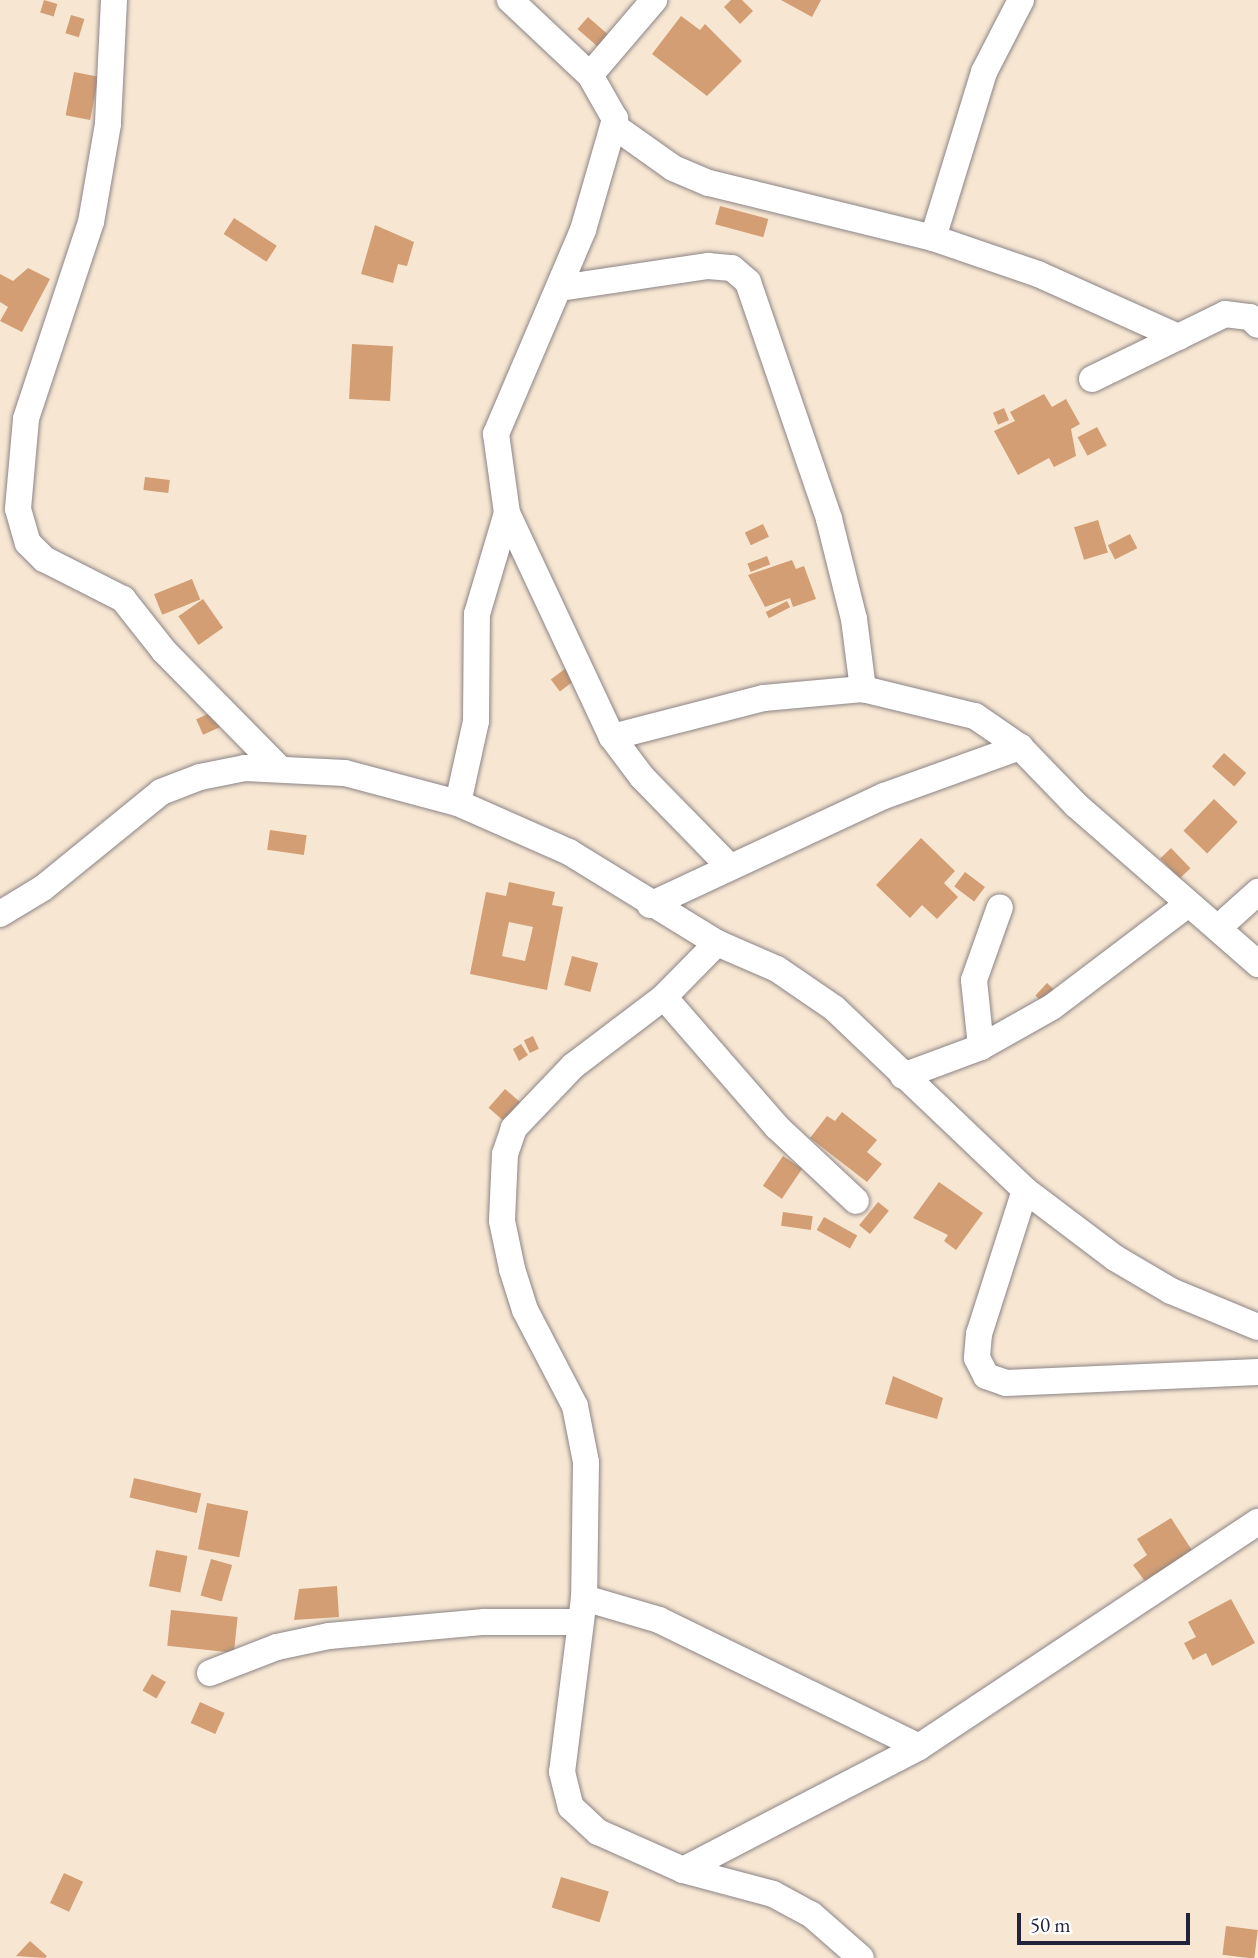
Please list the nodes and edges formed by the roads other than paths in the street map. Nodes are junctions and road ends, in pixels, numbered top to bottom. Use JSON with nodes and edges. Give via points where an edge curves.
{"nodes":[{"id":1,"x":114,"y":0,"type":"edge"},
{"id":2,"x":510,"y":0,"type":"edge"},
{"id":3,"x":654,"y":0,"type":"edge"},
{"id":4,"x":1021,"y":0,"type":"edge"},
{"id":5,"x":590,"y":75,"type":"junction"},
{"id":6,"x":614,"y":126,"type":"junction"},
{"id":7,"x":933,"y":238,"type":"junction"},
{"id":8,"x":560,"y":288,"type":"junction"},
{"id":9,"x":1255,"y":318,"type":"edge"},
{"id":10,"x":1178,"y":337,"type":"junction"},
{"id":11,"x":1092,"y":379,"type":"dead end"},
{"id":12,"x":507,"y":513,"type":"junction"},
{"id":13,"x":863,"y":690,"type":"junction"},
{"id":14,"x":612,"y":737,"type":"junction"},
{"id":15,"x":1020,"y":747,"type":"junction"},
{"id":16,"x":279,"y":768,"type":"junction"},
{"id":17,"x":458,"y":803,"type":"junction"},
{"id":18,"x":727,"y":864,"type":"junction"},
{"id":19,"x":1258,"y":892,"type":"edge"},
{"id":20,"x":1188,"y":904,"type":"junction"},
{"id":21,"x":650,"y":905,"type":"junction"},
{"id":22,"x":1000,"y":907,"type":"dead end"},
{"id":23,"x":0,"y":914,"type":"edge"},
{"id":24,"x":1218,"y":928,"type":"junction"},
{"id":25,"x":717,"y":943,"type":"junction"},
{"id":26,"x":1258,"y":964,"type":"edge"},
{"id":27,"x":664,"y":997,"type":"junction"},
{"id":28,"x":981,"y":1047,"type":"junction"},
{"id":29,"x":904,"y":1076,"type":"junction"},
{"id":30,"x":1025,"y":1190,"type":"junction"},
{"id":31,"x":856,"y":1201,"type":"dead end"},
{"id":32,"x":1258,"y":1327,"type":"edge"},
{"id":33,"x":1258,"y":1372,"type":"edge"},
{"id":34,"x":1258,"y":1522,"type":"edge"},
{"id":35,"x":582,"y":1610,"type":"junction"},
{"id":36,"x":210,"y":1673,"type":"dead end"},
{"id":37,"x":919,"y":1747,"type":"junction"},
{"id":38,"x":683,"y":1870,"type":"junction"},
{"id":39,"x":861,"y":1958,"type":"edge"}],
"edges":[{"from":1,"to":16,"type":"street","via":[[110,112],[90,222],[55,346],[26,419],[18,509],[28,542],[44,559],[123,599],[164,651]]},
{"from":2,"to":5,"type":"street"},
{"from":3,"to":5,"type":"street"},
{"from":4,"to":7,"type":"street","via":[[985,72]]},
{"from":5,"to":6,"type":"street","via":[[612,106]]},
{"from":6,"to":7,"type":"street","via":[[673,169],[709,183]]},
{"from":6,"to":8,"type":"street"},
{"from":7,"to":10,"type":"street","via":[[1038,274]]},
{"from":8,"to":12,"type":"street","via":[[496,434]]},
{"from":8,"to":13,"type":"street","via":[[708,266],[733,268],[748,282],[829,519],[854,620]]},
{"from":9,"to":10,"type":"street","via":[[1225,314]]},
{"from":10,"to":11,"type":"street"},
{"from":12,"to":14,"type":"street"},
{"from":12,"to":17,"type":"street","via":[[477,614],[476,721]]},
{"from":13,"to":14,"type":"street","via":[[764,698]]},
{"from":13,"to":15,"type":"street","via":[[975,716]]},
{"from":14,"to":18,"type":"street","via":[[642,778]]},
{"from":15,"to":18,"type":"street","via":[[884,796]]},
{"from":15,"to":20,"type":"street"},
{"from":16,"to":17,"type":"street","via":[[345,773]]},
{"from":16,"to":23,"type":"street","via":[[200,776],[161,792],[43,888]]},
{"from":17,"to":21,"type":"street","via":[[569,852]]},
{"from":18,"to":21,"type":"street"},
{"from":19,"to":24,"type":"street"},
{"from":20,"to":24,"type":"street"},
{"from":20,"to":28,"type":"street","via":[[1052,1007]]},
{"from":21,"to":25,"type":"street"},
{"from":22,"to":28,"type":"street","via":[[974,980]]},
{"from":24,"to":26,"type":"street"},
{"from":25,"to":27,"type":"street"},
{"from":25,"to":29,"type":"street","via":[[777,969],[834,1008]]},
{"from":27,"to":31,"type":"street","via":[[777,1127]]},
{"from":27,"to":35,"type":"street","via":[[573,1066],[514,1128],[505,1154],[502,1221],[512,1269],[525,1310],[575,1406],[586,1462]]},
{"from":28,"to":29,"type":"street"},
{"from":29,"to":30,"type":"street"},
{"from":30,"to":32,"type":"street","via":[[1115,1258],[1184,1297]]},
{"from":30,"to":33,"type":"street","via":[[979,1334],[977,1358],[986,1376],[1006,1383]]},
{"from":34,"to":37,"type":"street"},
{"from":35,"to":36,"type":"street","via":[[329,1636],[265,1650]]},
{"from":35,"to":37,"type":"street","via":[[659,1620]]},
{"from":35,"to":38,"type":"street","via":[[563,1737],[570,1807],[598,1832]]},
{"from":37,"to":38,"type":"street"},
{"from":38,"to":39,"type":"street","via":[[774,1894],[812,1915]]}]}
